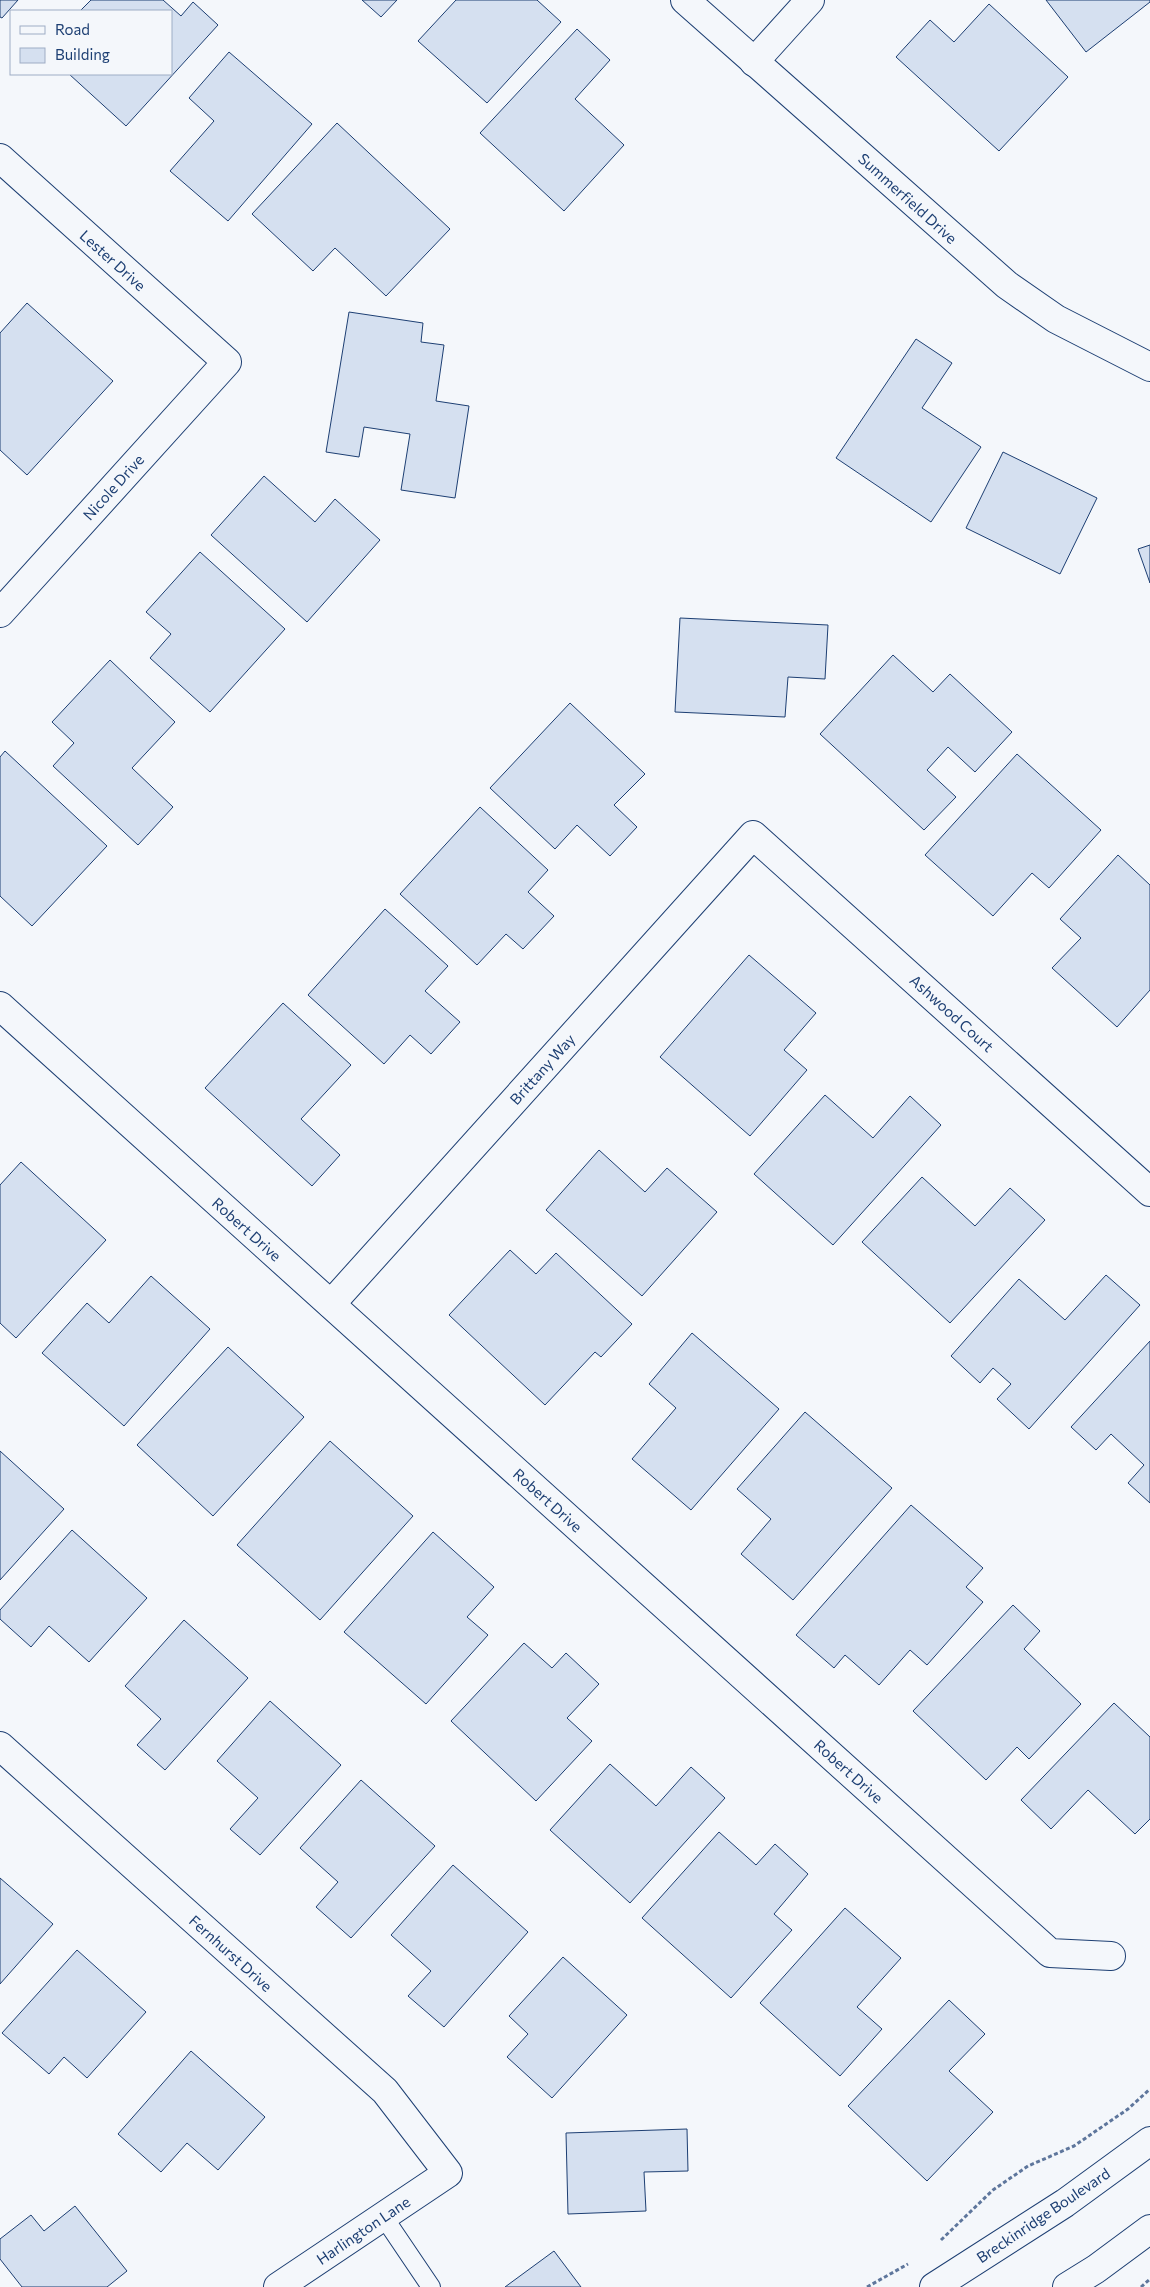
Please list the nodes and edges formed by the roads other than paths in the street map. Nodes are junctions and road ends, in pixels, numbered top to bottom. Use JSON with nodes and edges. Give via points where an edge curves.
{"nodes":[{"id":1,"x":686,"y":0,"type":"edge"},
{"id":2,"x":810,"y":0,"type":"edge"},
{"id":3,"x":754,"y":62,"type":"junction"},
{"id":4,"x":0,"y":158,"type":"edge"},
{"id":5,"x":227,"y":362,"type":"joint"},
{"id":6,"x":1150,"y":367,"type":"edge"},
{"id":7,"x":0,"y":613,"type":"edge"},
{"id":8,"x":753,"y":835,"type":"joint"},
{"id":9,"x":0,"y":1006,"type":"edge"},
{"id":10,"x":1150,"y":1192,"type":"edge"},
{"id":11,"x":331,"y":1304,"type":"junction"},
{"id":12,"x":0,"y":1746,"type":"edge"},
{"id":13,"x":1112,"y":1956,"type":"dead end"},
{"id":14,"x":1150,"y":2142,"type":"edge"},
{"id":15,"x":448,"y":2173,"type":"joint"},
{"id":16,"x":383,"y":2216,"type":"junction"},
{"id":17,"x":1150,"y":2229,"type":"edge"},
{"id":18,"x":278,"y":2287,"type":"edge"},
{"id":19,"x":431,"y":2287,"type":"edge"},
{"id":20,"x":934,"y":2287,"type":"edge"},
{"id":21,"x":1067,"y":2287,"type":"edge"}],
"edges":[{"from":1,"to":3,"type":"street","name":"Summerfield Drive"},
{"from":2,"to":3,"type":"street"},
{"from":3,"to":6,"type":"street","name":"Summerfield Drive","via":[[1007,286],[1056,319]]},
{"from":4,"to":5,"type":"street","name":"Lester Drive"},
{"from":5,"to":7,"type":"street","name":"Nicole Drive"},
{"from":8,"to":10,"type":"street","name":"Ashwood Court"},
{"from":8,"to":11,"type":"street","name":"Brittany Way"},
{"from":9,"to":11,"type":"street","name":"Robert Drive"},
{"from":11,"to":13,"type":"street","name":"Robert Drive","via":[[1050,1953]]},
{"from":12,"to":15,"type":"street","name":"Fernhurst Drive","via":[[385,2091]]},
{"from":14,"to":20,"type":"street","name":"Breckinridge Boulevard","via":[[1065,2203]]},
{"from":15,"to":16,"type":"street","name":"Harlington Lane"},
{"from":16,"to":18,"type":"street","name":"Harlington Lane"},
{"from":16,"to":19,"type":"lane"},
{"from":17,"to":21,"type":"street","via":[[1096,2270]]}]}
